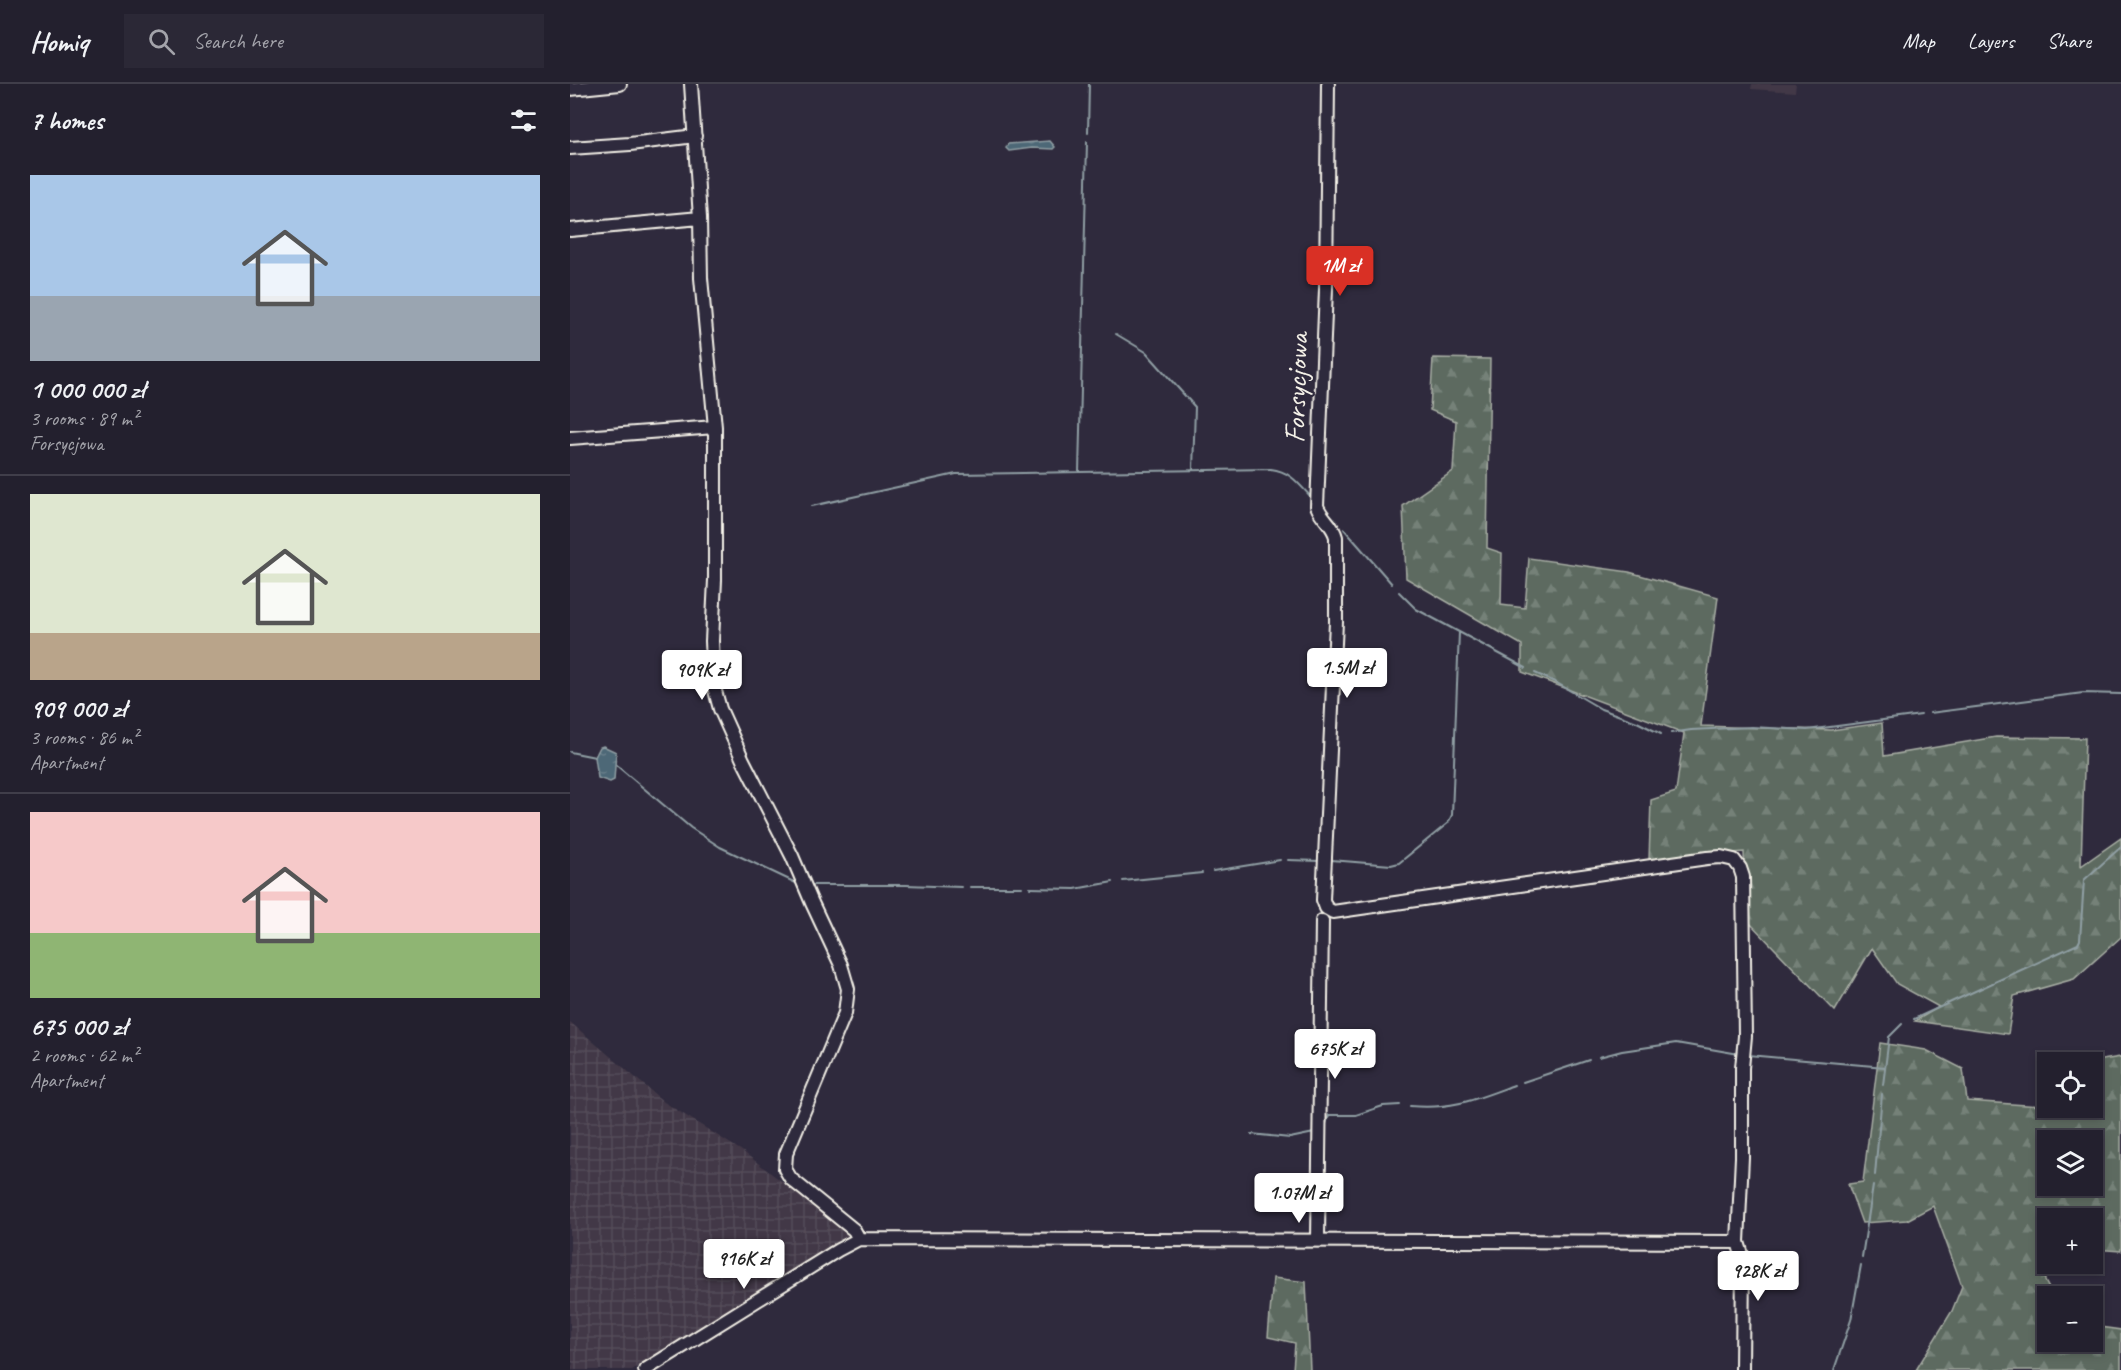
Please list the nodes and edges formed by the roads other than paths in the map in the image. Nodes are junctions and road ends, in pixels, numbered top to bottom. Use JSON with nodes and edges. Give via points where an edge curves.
{"nodes":[{"id":1,"x":620,"y":84,"type":"edge"},
{"id":2,"x":678,"y":84,"type":"edge"},
{"id":3,"x":691,"y":84,"type":"edge"},
{"id":4,"x":1328,"y":84,"type":"edge"},
{"id":5,"x":570,"y":89,"type":"edge"},
{"id":6,"x":694,"y":136,"type":"junction"},
{"id":7,"x":570,"y":148,"type":"edge"},
{"id":8,"x":700,"y":218,"type":"junction"},
{"id":9,"x":570,"y":230,"type":"edge"},
{"id":10,"x":715,"y":427,"type":"junction"},
{"id":11,"x":570,"y":438,"type":"edge"},
{"id":12,"x":1322,"y":921,"type":"dead end"},
{"id":13,"x":859,"y":1239,"type":"junction"},
{"id":14,"x":1318,"y":1239,"type":"junction"},
{"id":15,"x":1738,"y":1242,"type":"junction"},
{"id":16,"x":645,"y":1370,"type":"edge"},
{"id":17,"x":1742,"y":1370,"type":"edge"}],
"edges":[{"from":1,"to":5,"type":"street"},
{"from":2,"to":3,"type":"street"},
{"from":3,"to":6,"type":"street"},
{"from":4,"to":15,"type":"street","name":"Forsycjowa","via":[[1326,289],[1317,506],[1336,537],[1336,622],[1323,900],[1333,912],[1649,865],[1721,857],[1734,860],[1743,877],[1744,931],[1745,1036]]},
{"from":6,"to":7,"type":"street"},
{"from":6,"to":8,"type":"street"},
{"from":8,"to":9,"type":"street"},
{"from":8,"to":10,"type":"street","via":[[702,289]]},
{"from":10,"to":11,"type":"street"},
{"from":10,"to":13,"type":"street","via":[[714,687],[734,741],[792,856],[848,989],[845,1013],[786,1154],[784,1169],[854,1230]]},
{"from":12,"to":14,"type":"street"},
{"from":13,"to":14,"type":"street"},
{"from":13,"to":16,"type":"street"},
{"from":14,"to":15,"type":"street"},
{"from":15,"to":17,"type":"street","via":[[1743,1258]]}]}
